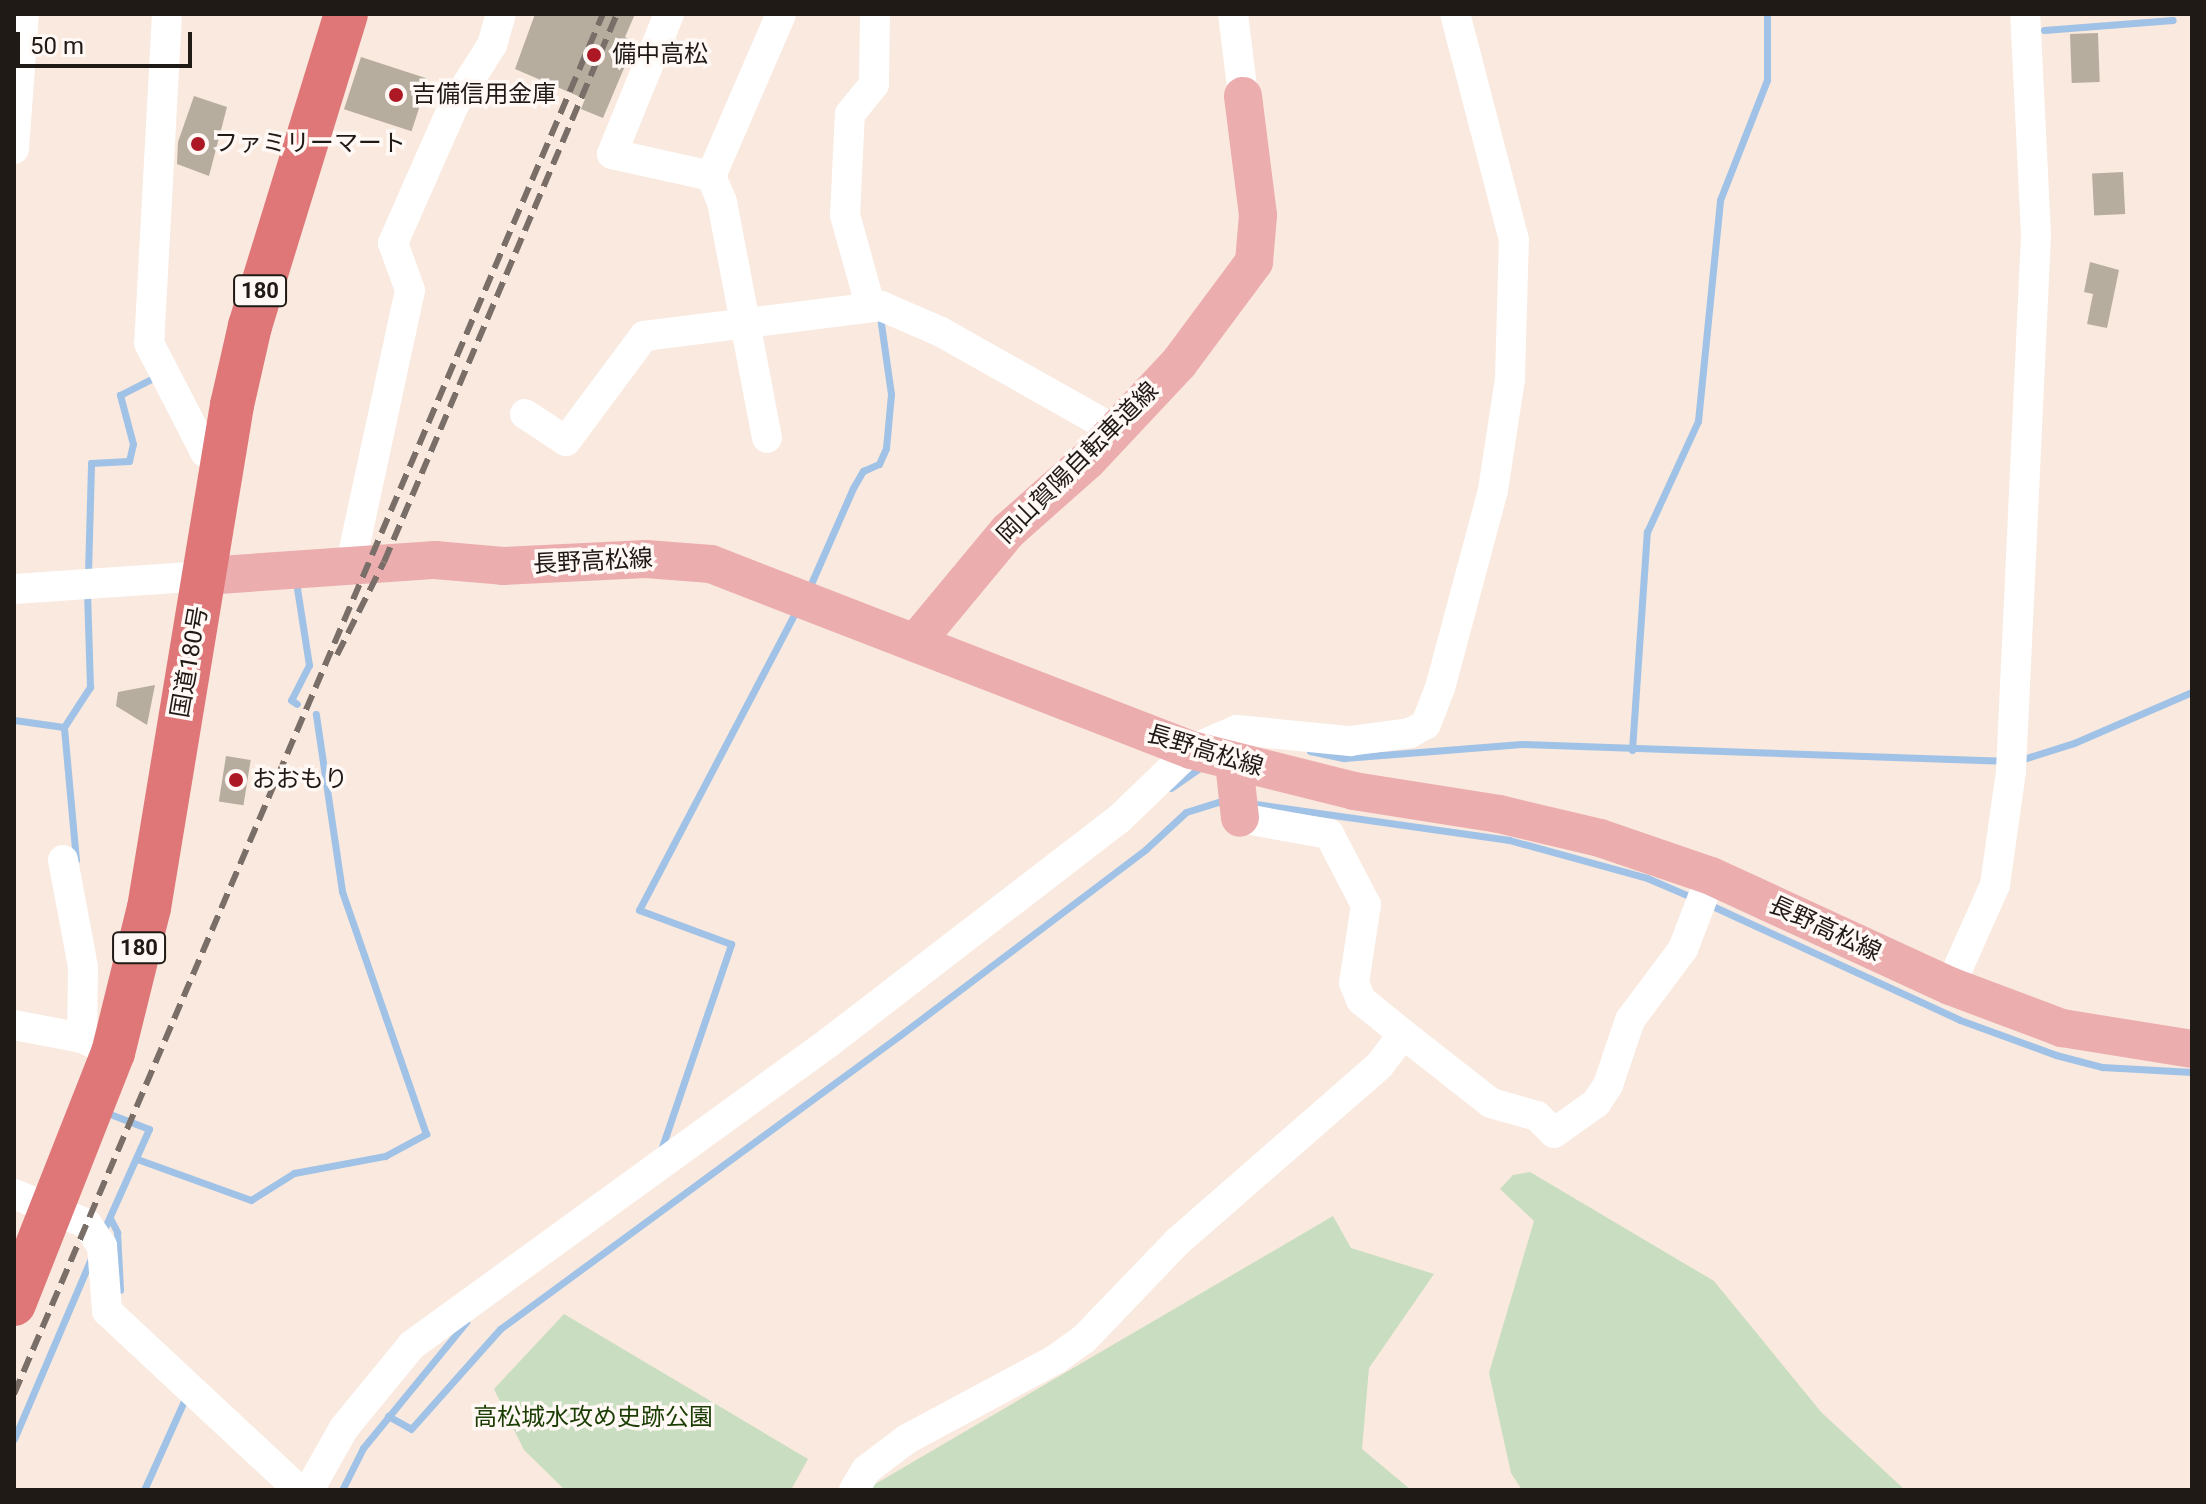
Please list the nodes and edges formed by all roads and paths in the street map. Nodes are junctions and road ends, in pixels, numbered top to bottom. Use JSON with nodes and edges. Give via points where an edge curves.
{"nodes":[{"id":1,"x":24,"y":14,"type":"edge"},
{"id":2,"x":167,"y":14,"type":"edge"},
{"id":3,"x":346,"y":14,"type":"edge"},
{"id":4,"x":501,"y":14,"type":"edge"},
{"id":5,"x":669,"y":14,"type":"edge"},
{"id":6,"x":781,"y":14,"type":"edge"},
{"id":7,"x":875,"y":14,"type":"edge"},
{"id":8,"x":1233,"y":14,"type":"edge"},
{"id":9,"x":1455,"y":14,"type":"edge"},
{"id":10,"x":2025,"y":14,"type":"edge"},
{"id":11,"x":1243,"y":96,"type":"joint"},
{"id":12,"x":14,"y":149,"type":"edge"},
{"id":13,"x":711,"y":176,"type":"junction"},
{"id":14,"x":874,"y":305,"type":"junction"},
{"id":15,"x":745,"y":322,"type":"junction"},
{"id":16,"x":525,"y":414,"type":"dead end"},
{"id":17,"x":1117,"y":431,"type":"junction"},
{"id":18,"x":767,"y":438,"type":"dead end"},
{"id":19,"x":220,"y":461,"type":"junction"},
{"id":20,"x":351,"y":563,"type":"junction"},
{"id":21,"x":205,"y":576,"type":"junction"},
{"id":22,"x":14,"y":589,"type":"edge"},
{"id":23,"x":915,"y":643,"type":"junction"},
{"id":24,"x":1191,"y":750,"type":"junction"},
{"id":25,"x":1238,"y":795,"type":"junction"},
{"id":26,"x":63,"y":860,"type":"dead end"},
{"id":27,"x":1706,"y":890,"type":"junction"},
{"id":28,"x":1950,"y":986,"type":"junction"},
{"id":29,"x":14,"y":1025,"type":"edge"},
{"id":30,"x":1403,"y":1034,"type":"junction"},
{"id":31,"x":98,"y":1046,"type":"junction"},
{"id":32,"x":2192,"y":1049,"type":"edge"},
{"id":33,"x":14,"y":1194,"type":"edge"},
{"id":34,"x":55,"y":1209,"type":"junction"},
{"id":35,"x":14,"y":1304,"type":"edge"},
{"id":36,"x":299,"y":1490,"type":"edge"},
{"id":37,"x":309,"y":1490,"type":"edge"},
{"id":38,"x":854,"y":1490,"type":"edge"}],
"edges":[{"from":1,"to":12,"type":"street"},
{"from":2,"to":19,"type":"street","via":[[149,343],[205,452]]},
{"from":3,"to":19,"type":"highway","name":"国道180号","number":"180","via":[[250,326]]},
{"from":4,"to":20,"type":"street","via":[[492,45],[454,105],[393,243],[410,290]]},
{"from":5,"to":13,"type":"street","via":[[612,154]]},
{"from":6,"to":13,"type":"street"},
{"from":7,"to":14,"type":"street","via":[[874,84],[850,114],[845,215]]},
{"from":8,"to":11,"type":"street"},
{"from":9,"to":24,"type":"street","via":[[1514,240],[1510,379],[1504,445],[1435,708],[1426,724],[1398,735],[1322,741],[1258,728],[1214,737]]},
{"from":10,"to":28,"type":"street","via":[[2036,235],[2011,771],[1995,885]]},
{"from":11,"to":17,"type":"main road","name":"岡山賀陽自転車道線","via":[[1258,215],[1254,262],[1179,363]]},
{"from":13,"to":15,"type":"street","via":[[722,202]]},
{"from":14,"to":15,"type":"street"},
{"from":14,"to":17,"type":"street","via":[[941,332]]},
{"from":15,"to":16,"type":"street","via":[[644,336],[566,441]]},
{"from":15,"to":18,"type":"street"},
{"from":17,"to":23,"type":"main road","name":"岡山賀陽自転車道線","via":[[1008,531]]},
{"from":19,"to":21,"type":"highway","name":"国道180号","number":"180"},
{"from":20,"to":21,"type":"main road","name":"長野高松線"},
{"from":20,"to":23,"type":"main road","name":"長野高松線","via":[[435,560],[514,566],[692,560],[741,573]]},
{"from":21,"to":22,"type":"street"},
{"from":21,"to":31,"type":"highway","name":"国道180号","number":"180","via":[[149,908]]},
{"from":23,"to":24,"type":"main road","name":"長野高松線"},
{"from":24,"to":25,"type":"main road","name":"長野高松線"},
{"from":24,"to":37,"type":"street","via":[[1108,828],[659,1168],[412,1345],[344,1428]]},
{"from":25,"to":27,"type":"main road","name":"長野高松線","via":[[1354,791],[1528,821],[1600,838]]},
{"from":25,"to":30,"type":"street","via":[[1329,834],[1366,905],[1354,983],[1361,1000]]},
{"from":26,"to":31,"type":"street"},
{"from":27,"to":28,"type":"main road","name":"長野高松線"},
{"from":27,"to":30,"type":"street","via":[[1683,949],[1630,1020],[1596,1103],[1554,1133],[1537,1116],[1491,1103]]},
{"from":28,"to":32,"type":"main road","name":"長野高松線","via":[[2062,1028]]},
{"from":29,"to":31,"type":"street"},
{"from":30,"to":38,"type":"street","via":[[1379,1066],[1177,1242],[1084,1339],[907,1439],[866,1470]]},
{"from":31,"to":34,"type":"highway","name":"国道180号","number":"180"},
{"from":33,"to":34,"type":"street"},
{"from":34,"to":35,"type":"highway","name":"国道180号","number":"180"},
{"from":34,"to":36,"type":"street","via":[[87,1224],[100,1241],[107,1311]]}]}
